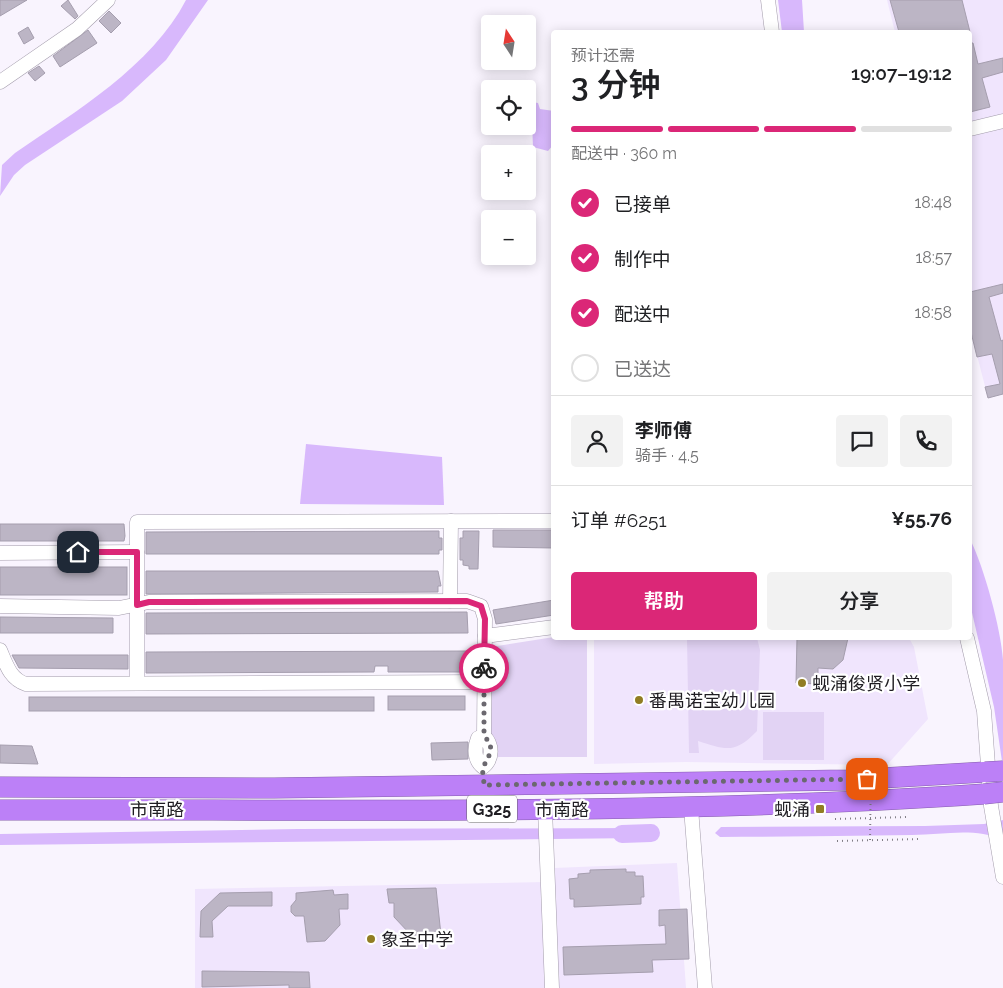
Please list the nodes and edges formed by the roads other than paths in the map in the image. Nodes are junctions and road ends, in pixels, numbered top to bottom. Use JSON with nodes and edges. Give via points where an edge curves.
{"nodes":[{"id":1,"x":108,"y":0,"type":"edge"},
{"id":2,"x":768,"y":0,"type":"edge"},
{"id":3,"x":772,"y":30,"type":"edge"},
{"id":4,"x":0,"y":82,"type":"edge"},
{"id":5,"x":1003,"y":121,"type":"edge"},
{"id":6,"x":972,"y":129,"type":"edge"},
{"id":7,"x":450,"y":521,"type":"junction"},
{"id":8,"x":551,"y":521,"type":"edge"},
{"id":9,"x":137,"y":552,"type":"junction"},
{"id":10,"x":0,"y":553,"type":"edge"},
{"id":11,"x":450,"y":601,"type":"junction"},
{"id":12,"x":137,"y":605,"type":"junction"},
{"id":13,"x":0,"y":606,"type":"edge"},
{"id":14,"x":551,"y":627,"type":"edge"},
{"id":15,"x":485,"y":636,"type":"junction"},
{"id":16,"x":967,"y":640,"type":"edge"},
{"id":17,"x":0,"y":650,"type":"edge"},
{"id":18,"x":484,"y":682,"type":"junction"},
{"id":19,"x":137,"y":683,"type":"junction"},
{"id":20,"x":994,"y":771,"type":"edge"},
{"id":21,"x":483,"y":776,"type":"junction"},
{"id":22,"x":0,"y":787,"type":"edge"},
{"id":23,"x":994,"y":793,"type":"edge"},
{"id":24,"x":691,"y":808,"type":"junction"},
{"id":25,"x":0,"y":810,"type":"edge"},
{"id":26,"x":545,"y":816,"type":"junction"},
{"id":27,"x":1003,"y":877,"type":"edge"},
{"id":28,"x":552,"y":988,"type":"edge"},
{"id":29,"x":705,"y":988,"type":"edge"}],
"edges":[{"from":1,"to":4,"type":"street","via":[[77,29]]},
{"from":2,"to":3,"type":"street"},
{"from":5,"to":6,"type":"street"},
{"from":7,"to":8,"type":"street"},
{"from":7,"to":9,"type":"street","via":[[137,522]]},
{"from":7,"to":11,"type":"street"},
{"from":9,"to":10,"type":"street"},
{"from":9,"to":12,"type":"street"},
{"from":11,"to":12,"type":"street","via":[[159,602]]},
{"from":11,"to":15,"type":"street","via":[[467,601],[481,606]]},
{"from":12,"to":13,"type":"street","via":[[119,608]]},
{"from":12,"to":19,"type":"street"},
{"from":14,"to":15,"type":"street"},
{"from":15,"to":18,"type":"street"},
{"from":16,"to":27,"type":"street","via":[[984,711],[991,806]]},
{"from":17,"to":19,"type":"street","via":[[10,674],[26,684]]},
{"from":18,"to":19,"type":"street"},
{"from":18,"to":21,"type":"street","via":[[484,736],[491,756]]},
{"from":20,"to":21,"type":"highway","name":"市南路","number":"G325","via":[[848,780]]},
{"from":21,"to":22,"type":"highway","name":"市南路","number":"G325","via":[[274,788]]},
{"from":23,"to":24,"type":"highway","name":"市南路","number":"G325"},
{"from":24,"to":26,"type":"highway","name":"市南路","number":"G325"},
{"from":24,"to":29,"type":"street"},
{"from":25,"to":26,"type":"highway","name":"市南路","number":"G325"},
{"from":26,"to":28,"type":"street"}]}
